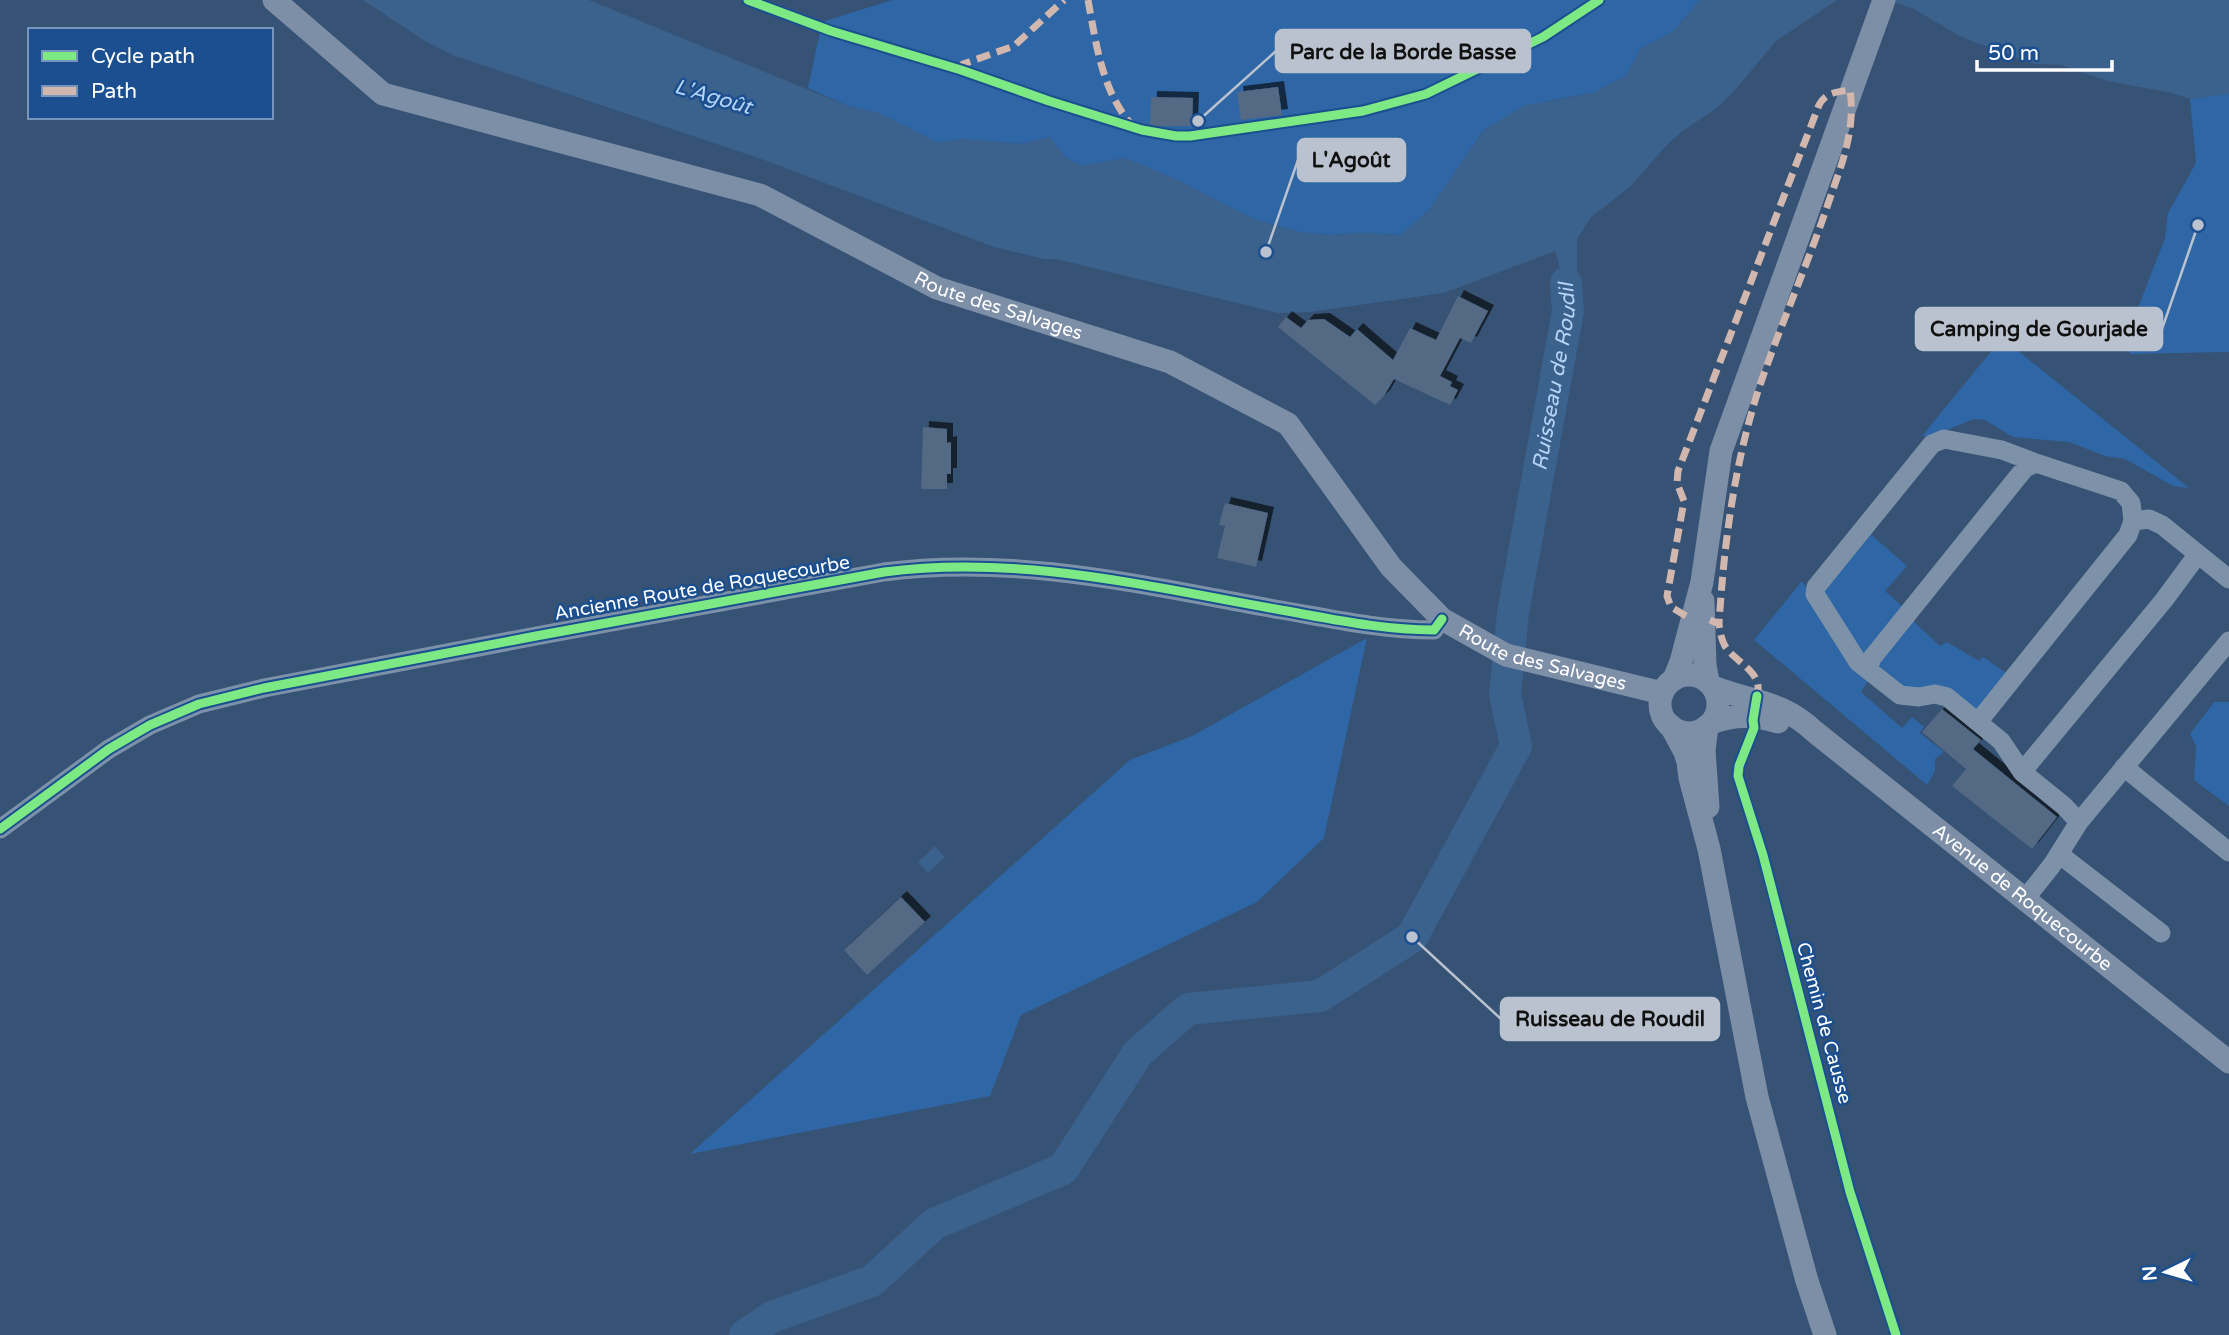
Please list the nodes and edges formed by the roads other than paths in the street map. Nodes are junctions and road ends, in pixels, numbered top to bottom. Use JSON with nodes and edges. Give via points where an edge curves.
{"nodes":[{"id":1,"x":275,"y":0,"type":"edge"},
{"id":2,"x":1884,"y":0,"type":"edge"},
{"id":3,"x":2036,"y":463,"type":"junction"},
{"id":4,"x":2133,"y":521,"type":"junction"},
{"id":5,"x":2198,"y":554,"type":"junction"},
{"id":6,"x":2229,"y":579,"type":"edge"},
{"id":7,"x":1702,"y":582,"type":"junction"},
{"id":8,"x":1443,"y":619,"type":"junction"},
{"id":9,"x":2229,"y":640,"type":"edge"},
{"id":10,"x":1868,"y":669,"type":"junction"},
{"id":11,"x":1711,"y":684,"type":"junction"},
{"id":12,"x":1668,"y":686,"type":"junction"},
{"id":13,"x":1978,"y":722,"type":"junction"},
{"id":14,"x":1709,"y":725,"type":"junction"},
{"id":15,"x":1671,"y":726,"type":"junction"},
{"id":16,"x":1815,"y":732,"type":"junction"},
{"id":17,"x":2124,"y":767,"type":"junction"},
{"id":18,"x":2022,"y":772,"type":"junction"},
{"id":19,"x":2079,"y":822,"type":"junction"},
{"id":20,"x":0,"y":830,"type":"edge"},
{"id":21,"x":1709,"y":849,"type":"junction"},
{"id":22,"x":2229,"y":852,"type":"edge"},
{"id":23,"x":2055,"y":859,"type":"junction"},
{"id":24,"x":2025,"y":899,"type":"junction"},
{"id":25,"x":2161,"y":933,"type":"dead end"},
{"id":26,"x":2229,"y":1062,"type":"edge"},
{"id":27,"x":1825,"y":1335,"type":"edge"}],
"edges":[{"from":1,"to":8,"type":"main road","name":"Route des Salvages","via":[[383,94],[760,195],[937,289],[1170,362],[1288,424],[1391,567]]},
{"from":2,"to":7,"type":"main road","via":[[1721,452]]},
{"from":3,"to":4,"type":"street","via":[[2121,491],[2131,503]]},
{"from":3,"to":10,"type":"street","via":[[2025,468],[1872,658]]},
{"from":3,"to":10,"type":"street","via":[[2002,450],[1944,439],[1925,451],[1816,587],[1815,594],[1858,662]]},
{"from":4,"to":5,"type":"street","via":[[2149,519],[2162,524]]},
{"from":4,"to":13,"type":"street","via":[[2128,535]]},
{"from":5,"to":6,"type":"street"},
{"from":5,"to":18,"type":"street"},
{"from":7,"to":11,"type":"main road","via":[[1705,665]]},
{"from":7,"to":12,"type":"main road","via":[[1681,662]]},
{"from":8,"to":12,"type":"main road","name":"Route des Salvages","via":[[1509,655],[1617,684]]},
{"from":8,"to":20,"type":"street","name":"Ancienne Route de Roquecourbe","via":[[1434,630],[1386,629],[1019,568],[942,566],[884,572],[199,704],[109,749]]},
{"from":9,"to":17,"type":"street"},
{"from":10,"to":13,"type":"street","via":[[1900,695],[1947,697]]},
{"from":11,"to":12,"type":"main road","via":[[1691,674]]},
{"from":11,"to":14,"type":"main road","via":[[1718,705]]},
{"from":11,"to":16,"type":"main road","name":"Avenue de Roquecourbe","via":[[1779,706]]},
{"from":12,"to":15,"type":"main road","via":[[1661,711]]},
{"from":13,"to":18,"type":"street","via":[[2001,741]]},
{"from":14,"to":15,"type":"main road","via":[[1685,733]]},
{"from":14,"to":16,"type":"main road","name":"Avenue de Roquecourbe","via":[[1754,715]]},
{"from":14,"to":21,"type":"main road","via":[[1704,750]]},
{"from":15,"to":21,"type":"main road","via":[[1685,752]]},
{"from":16,"to":24,"type":"main road","name":"Avenue de Roquecourbe"},
{"from":17,"to":19,"type":"street"},
{"from":17,"to":22,"type":"street"},
{"from":18,"to":19,"type":"street"},
{"from":19,"to":23,"type":"street"},
{"from":21,"to":27,"type":"main road","via":[[1758,1097]]},
{"from":23,"to":24,"type":"street"},
{"from":23,"to":25,"type":"street"},
{"from":24,"to":26,"type":"main road","name":"Avenue de Roquecourbe"}]}
